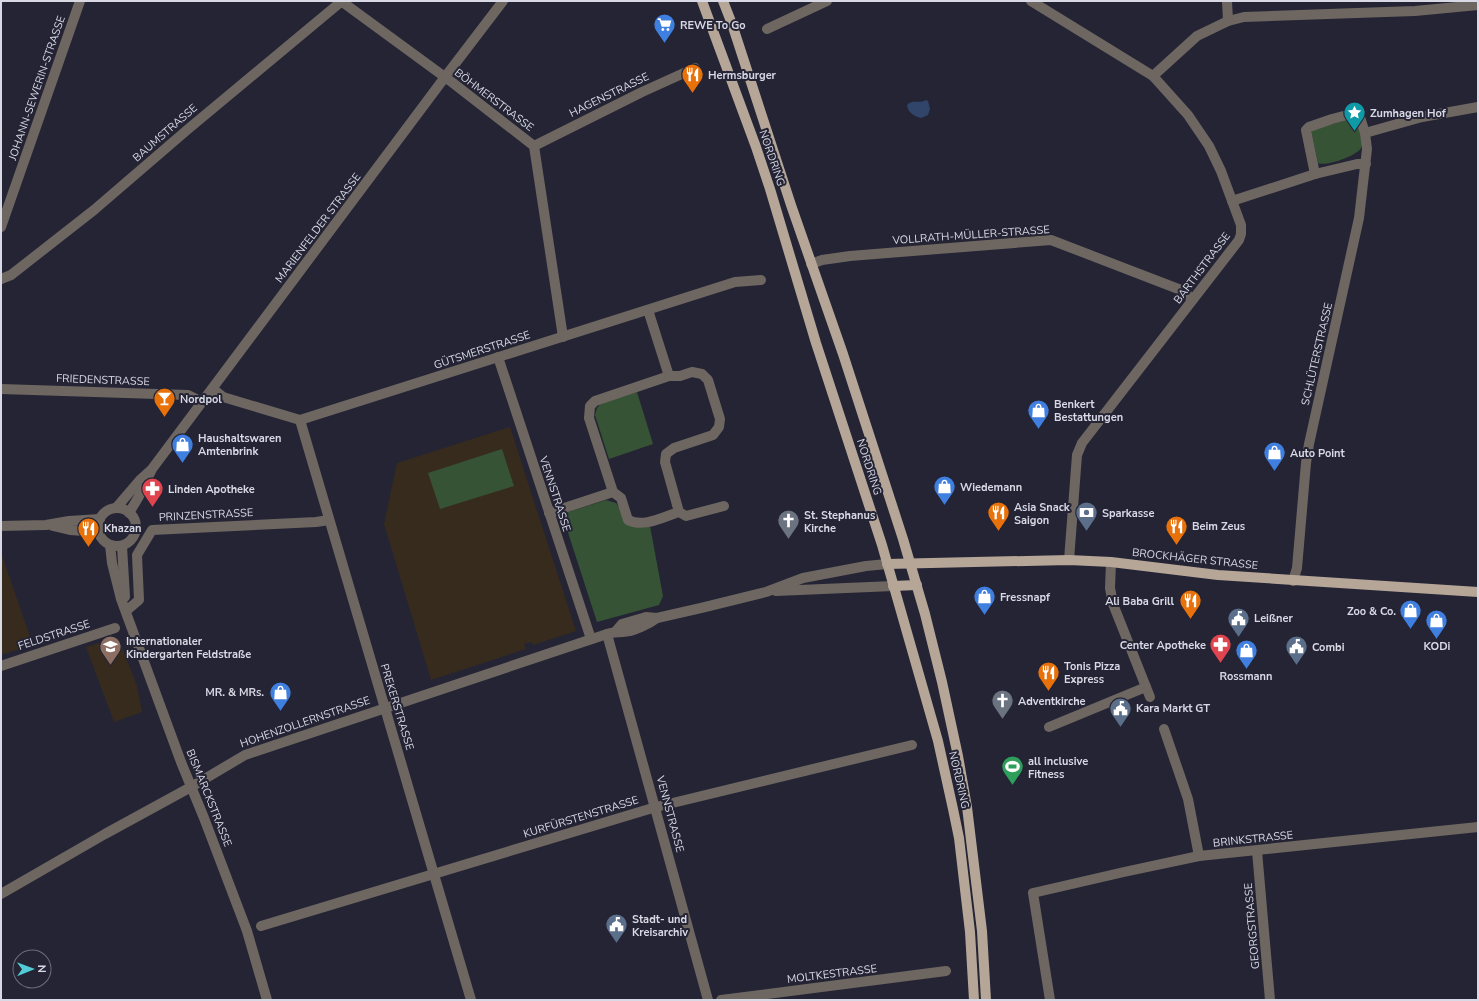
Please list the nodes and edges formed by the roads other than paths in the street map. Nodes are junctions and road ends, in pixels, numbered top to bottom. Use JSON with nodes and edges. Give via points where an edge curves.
{"nodes":[{"id":1,"x":80,"y":1,"type":"edge"},
{"id":2,"x":342,"y":1,"type":"edge"},
{"id":3,"x":503,"y":1,"type":"edge"},
{"id":4,"x":702,"y":1,"type":"edge"},
{"id":5,"x":723,"y":1,"type":"edge"},
{"id":6,"x":827,"y":1,"type":"edge"},
{"id":7,"x":1031,"y":1,"type":"edge"},
{"id":8,"x":1227,"y":1,"type":"edge"},
{"id":9,"x":1478,"y":5,"type":"edge"},
{"id":10,"x":1228,"y":21,"type":"junction"},
{"id":11,"x":767,"y":29,"type":"dead end"},
{"id":12,"x":695,"y":68,"type":"dead end"},
{"id":13,"x":1153,"y":76,"type":"junction"},
{"id":14,"x":445,"y":77,"type":"junction"},
{"id":15,"x":1478,"y":107,"type":"edge"},
{"id":16,"x":1365,"y":133,"type":"junction"},
{"id":17,"x":534,"y":146,"type":"junction"},
{"id":18,"x":1366,"y":164,"type":"junction"},
{"id":19,"x":1314,"y":174,"type":"junction"},
{"id":20,"x":1232,"y":202,"type":"junction"},
{"id":21,"x":1,"y":227,"type":"edge"},
{"id":22,"x":811,"y":264,"type":"junction"},
{"id":23,"x":1,"y":279,"type":"edge"},
{"id":24,"x":761,"y":280,"type":"dead end"},
{"id":25,"x":1193,"y":299,"type":"junction"},
{"id":26,"x":648,"y":310,"type":"junction"},
{"id":27,"x":562,"y":337,"type":"junction"},
{"id":28,"x":498,"y":357,"type":"junction"},
{"id":29,"x":669,"y":376,"type":"junction"},
{"id":30,"x":1,"y":389,"type":"edge"},
{"id":31,"x":213,"y":389,"type":"junction"},
{"id":32,"x":202,"y":402,"type":"junction"},
{"id":33,"x":300,"y":420,"type":"junction"},
{"id":34,"x":152,"y":469,"type":"junction"},
{"id":35,"x":613,"y":492,"type":"junction"},
{"id":36,"x":724,"y":506,"type":"dead end"},
{"id":37,"x":116,"y":508,"type":"junction"},
{"id":38,"x":679,"y":512,"type":"junction"},
{"id":39,"x":129,"y":513,"type":"junction"},
{"id":40,"x":549,"y":513,"type":"junction"},
{"id":41,"x":100,"y":519,"type":"junction"},
{"id":42,"x":329,"y":520,"type":"junction"},
{"id":43,"x":46,"y":525,"type":"junction"},
{"id":44,"x":1,"y":526,"type":"edge"},
{"id":45,"x":98,"y":532,"type":"junction"},
{"id":46,"x":110,"y":545,"type":"junction"},
{"id":47,"x":122,"y":546,"type":"junction"},
{"id":48,"x":1069,"y":560,"type":"junction"},
{"id":49,"x":1111,"y":562,"type":"junction"},
{"id":50,"x":910,"y":563,"type":"junction"},
{"id":51,"x":887,"y":564,"type":"junction"},
{"id":52,"x":1293,"y":581,"type":"junction"},
{"id":53,"x":917,"y":585,"type":"junction"},
{"id":54,"x":893,"y":586,"type":"junction"},
{"id":55,"x":766,"y":592,"type":"junction"},
{"id":56,"x":1478,"y":592,"type":"edge"},
{"id":57,"x":125,"y":609,"type":"junction"},
{"id":58,"x":115,"y":628,"type":"dead end"},
{"id":59,"x":611,"y":633,"type":"junction"},
{"id":60,"x":591,"y":640,"type":"junction"},
{"id":61,"x":1,"y":666,"type":"edge"},
{"id":62,"x":1146,"y":687,"type":"junction"},
{"id":63,"x":1150,"y":697,"type":"dead end"},
{"id":64,"x":384,"y":707,"type":"junction"},
{"id":65,"x":1049,"y":727,"type":"dead end"},
{"id":66,"x":1164,"y":729,"type":"dead end"},
{"id":67,"x":912,"y":745,"type":"dead end"},
{"id":68,"x":191,"y":787,"type":"junction"},
{"id":69,"x":656,"y":807,"type":"junction"},
{"id":70,"x":1478,"y":827,"type":"edge"},
{"id":71,"x":1257,"y":851,"type":"junction"},
{"id":72,"x":1199,"y":856,"type":"junction"},
{"id":73,"x":434,"y":874,"type":"junction"},
{"id":74,"x":1,"y":894,"type":"edge"},
{"id":75,"x":261,"y":926,"type":"dead end"},
{"id":76,"x":946,"y":971,"type":"dead end"},
{"id":77,"x":266,"y":1000,"type":"edge"},
{"id":78,"x":471,"y":1000,"type":"edge"},
{"id":79,"x":708,"y":1000,"type":"edge"},
{"id":80,"x":721,"y":1000,"type":"edge"},
{"id":81,"x":974,"y":1000,"type":"edge"},
{"id":82,"x":986,"y":1000,"type":"edge"},
{"id":83,"x":1050,"y":1000,"type":"edge"},
{"id":84,"x":1270,"y":1000,"type":"edge"}],
"edges":[{"from":1,"to":21,"type":"street","name":"JOHANN-SEWERIN-STRASSE"},
{"from":2,"to":14,"type":"street","name":"BÖHMERSTRASSE"},
{"from":2,"to":23,"type":"street","name":"BAUMSTRASSE","via":[[94,210],[11,275]]},
{"from":3,"to":14,"type":"street","name":"MARIENFELDER STRASSE"},
{"from":4,"to":51,"type":"main road","name":"NORDRING","via":[[768,182],[816,343]]},
{"from":5,"to":22,"type":"main road","name":"NORDRING"},
{"from":6,"to":11,"type":"street"},
{"from":7,"to":13,"type":"street","name":"BARTHSTRASSE"},
{"from":8,"to":10,"type":"street"},
{"from":9,"to":10,"type":"street","via":[[1415,11],[1244,17]]},
{"from":10,"to":13,"type":"street","via":[[1196,36]]},
{"from":12,"to":17,"type":"street","name":"HAGENSTRASSE"},
{"from":13,"to":20,"type":"street","name":"BARTHSTRASSE","via":[[1188,115],[1209,146]]},
{"from":14,"to":17,"type":"street","name":"BÖHMERSTRASSE"},
{"from":14,"to":31,"type":"street","name":"MARIENFELDER STRASSE"},
{"from":15,"to":16,"type":"street","via":[[1422,117]]},
{"from":16,"to":18,"type":"street","name":"SCHLÜTERSTRASSE"},
{"from":16,"to":19,"type":"street","via":[[1359,114],[1355,113],[1309,127],[1306,130]]},
{"from":17,"to":27,"type":"street","name":"BÖHMERSTRASSE"},
{"from":18,"to":19,"type":"street"},
{"from":18,"to":52,"type":"street","name":"SCHLÜTERSTRASSE","via":[[1350,259],[1309,444]]},
{"from":19,"to":20,"type":"street"},
{"from":20,"to":25,"type":"street","name":"BARTHSTRASSE","via":[[1241,225],[1239,240]]},
{"from":22,"to":25,"type":"street","name":"VOLLRATH-MÜLLER-STRASSE","via":[[850,256],[1052,240],[1181,290]]},
{"from":22,"to":50,"type":"main road","name":"NORDRING","via":[[843,354]]},
{"from":24,"to":26,"type":"street","name":"GÜTSMERSTRASSE","via":[[735,282]]},
{"from":25,"to":48,"type":"street","name":"BARTHSTRASSE","via":[[1082,443],[1077,456]]},
{"from":26,"to":27,"type":"street","name":"GÜTSMERSTRASSE"},
{"from":26,"to":29,"type":"street"},
{"from":27,"to":28,"type":"street","name":"GÜTSMERSTRASSE"},
{"from":28,"to":33,"type":"street","name":"GÜTSMERSTRASSE"},
{"from":28,"to":40,"type":"street","name":"VENNSTRASSE"},
{"from":29,"to":35,"type":"street","via":[[595,401],[590,406],[589,418]]},
{"from":29,"to":38,"type":"street","via":[[692,372],[702,374],[708,380],[720,419],[719,427],[713,435],[674,448],[666,454],[665,462]]},
{"from":30,"to":32,"type":"street","name":"FRIEDENSTRASSE","via":[[188,395]]},
{"from":31,"to":32,"type":"street","name":"MARIENFELDER STRASSE"},
{"from":31,"to":33,"type":"street","via":[[224,397]]},
{"from":32,"to":34,"type":"street","name":"MARIENFELDER STRASSE"},
{"from":33,"to":42,"type":"street","name":"PREKERSTRASSE"},
{"from":34,"to":37,"type":"street","name":"MARIENFELDER STRASSE"},
{"from":34,"to":39,"type":"street","name":"MARIENFELDER STRASSE"},
{"from":35,"to":38,"type":"street","via":[[621,498],[628,520],[635,524],[643,524]]},
{"from":35,"to":40,"type":"street"},
{"from":36,"to":38,"type":"street","via":[[686,516]]},
{"from":37,"to":39,"type":"street"},
{"from":37,"to":41,"type":"street","via":[[107,511]]},
{"from":39,"to":47,"type":"street","via":[[136,524],[136,531]]},
{"from":40,"to":60,"type":"street","name":"VENNSTRASSE"},
{"from":41,"to":43,"type":"street"},
{"from":41,"to":45,"type":"street"},
{"from":42,"to":57,"type":"street","name":"PRINZENSTRASSE","via":[[152,530],[137,555],[139,600]]},
{"from":42,"to":64,"type":"street","name":"PREKERSTRASSE"},
{"from":43,"to":44,"type":"street"},
{"from":43,"to":45,"type":"street"},
{"from":45,"to":46,"type":"street"},
{"from":46,"to":47,"type":"street"},
{"from":46,"to":57,"type":"street","name":"BISMARCKSTRASSE","via":[[112,563]]},
{"from":47,"to":57,"type":"street","name":"BISMARCKSTRASSE"},
{"from":48,"to":49,"type":"main road","name":"BROCKHÄGER STRASSE"},
{"from":48,"to":50,"type":"main road","name":"BROCKHÄGER STRASSE"},
{"from":49,"to":52,"type":"main road","name":"BROCKHÄGER STRASSE"},
{"from":49,"to":62,"type":"street","via":[[1110,593],[1113,604]]},
{"from":50,"to":51,"type":"main road","name":"HOHENZOLLERNSTRASSE"},
{"from":50,"to":53,"type":"main road","name":"NORDRING"},
{"from":51,"to":54,"type":"main road","name":"NORDRING"},
{"from":51,"to":55,"type":"street","name":"HOHENZOLLERNSTRASSE","via":[[804,578]]},
{"from":52,"to":56,"type":"main road","name":"BROCKHÄGER STRASSE"},
{"from":53,"to":54,"type":"main road"},
{"from":53,"to":82,"type":"main road","name":"NORDRING","via":[[958,756],[973,853],[982,932]]},
{"from":54,"to":55,"type":"street","name":"HOHENZOLLERNSTRASSE"},
{"from":54,"to":81,"type":"main road","name":"NORDRING","via":[[938,741],[954,809],[969,925]]},
{"from":55,"to":59,"type":"street","name":"HOHENZOLLERNSTRASSE","via":[[656,618],[648,624],[624,632]]},
{"from":57,"to":68,"type":"street","name":"BISMARCKSTRASSE"},
{"from":58,"to":61,"type":"street","name":"FELDSTRASSE"},
{"from":59,"to":60,"type":"street","name":"HOHENZOLLERNSTRASSE"},
{"from":59,"to":69,"type":"street","name":"VENNSTRASSE"},
{"from":60,"to":64,"type":"street","name":"HOHENZOLLERNSTRASSE"},
{"from":62,"to":63,"type":"street"},
{"from":62,"to":65,"type":"street"},
{"from":64,"to":68,"type":"street","name":"HOHENZOLLERNSTRASSE","via":[[245,754]]},
{"from":64,"to":73,"type":"street","name":"PREKERSTRASSE"},
{"from":66,"to":72,"type":"street","via":[[1188,799]]},
{"from":67,"to":69,"type":"street","name":"KURFÜRSTENSTRASSE"},
{"from":68,"to":74,"type":"street","name":"HOHENZOLLERNSTRASSE"},
{"from":68,"to":77,"type":"street","name":"BISMARCKSTRASSE","via":[[247,931]]},
{"from":69,"to":73,"type":"street","name":"KURFÜRSTENSTRASSE"},
{"from":69,"to":79,"type":"street","name":"VENNSTRASSE"},
{"from":70,"to":71,"type":"street","name":"BRINKSTRASSE"},
{"from":71,"to":72,"type":"street","name":"BRINKSTRASSE"},
{"from":71,"to":84,"type":"street","name":"GEORGSTRASSE"},
{"from":72,"to":83,"type":"street","name":"BRINKSTRASSE","via":[[1033,893]]},
{"from":73,"to":75,"type":"street","name":"KURFÜRSTENSTRASSE"},
{"from":73,"to":78,"type":"street","name":"PREKERSTRASSE"},
{"from":76,"to":80,"type":"street","name":"MOLTKESTRASSE"}]}
